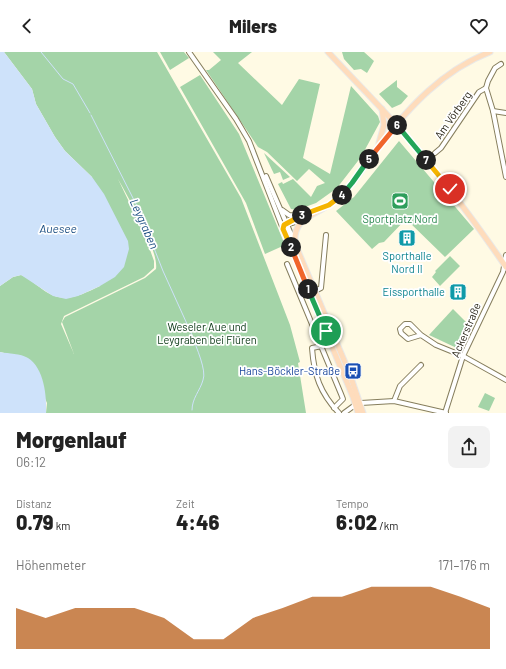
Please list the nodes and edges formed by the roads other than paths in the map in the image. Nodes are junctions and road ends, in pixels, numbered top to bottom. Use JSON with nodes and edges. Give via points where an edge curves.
{"nodes":[{"id":1,"x":189,"y":52,"type":"edge"},
{"id":2,"x":328,"y":52,"type":"edge"},
{"id":3,"x":490,"y":52,"type":"edge"},
{"id":4,"x":501,"y":64,"type":"dead end"},
{"id":5,"x":486,"y":88,"type":"junction"},
{"id":6,"x":382,"y":109,"type":"junction"},
{"id":7,"x":493,"y":111,"type":"junction"},
{"id":8,"x":506,"y":113,"type":"edge"},
{"id":9,"x":396,"y":124,"type":"junction"},
{"id":10,"x":378,"y":146,"type":"junction"},
{"id":11,"x":435,"y":153,"type":"dead end"},
{"id":12,"x":259,"y":163,"type":"junction"},
{"id":13,"x":506,"y":177,"type":"edge"},
{"id":14,"x":279,"y":207,"type":"junction"},
{"id":15,"x":301,"y":218,"type":"junction"},
{"id":16,"x":284,"y":225,"type":"junction"},
{"id":17,"x":326,"y":235,"type":"dead end"},
{"id":18,"x":295,"y":244,"type":"junction"},
{"id":19,"x":506,"y":256,"type":"edge"},
{"id":20,"x":287,"y":264,"type":"dead end"},
{"id":21,"x":505,"y":266,"type":"edge"},
{"id":22,"x":315,"y":291,"type":"junction"},
{"id":23,"x":421,"y":335,"type":"junction"},
{"id":24,"x":322,"y":346,"type":"junction"},
{"id":25,"x":463,"y":356,"type":"junction"},
{"id":26,"x":420,"y":365,"type":"dead end"},
{"id":27,"x":506,"y":380,"type":"edge"},
{"id":28,"x":394,"y":401,"type":"junction"},
{"id":29,"x":358,"y":404,"type":"junction"},
{"id":30,"x":334,"y":408,"type":"junction"},
{"id":31,"x":338,"y":413,"type":"edge"},
{"id":32,"x":344,"y":413,"type":"edge"},
{"id":33,"x":358,"y":413,"type":"edge"},
{"id":34,"x":364,"y":413,"type":"edge"},
{"id":35,"x":445,"y":413,"type":"edge"}],
"edges":[{"from":1,"to":12,"type":"street","via":[[236,119]]},
{"from":2,"to":6,"type":"main road"},
{"from":3,"to":9,"type":"main road","via":[[460,67],[433,86]]},
{"from":4,"to":5,"type":"street","via":[[495,68]]},
{"from":5,"to":7,"type":"street"},
{"from":5,"to":11,"type":"street","name":"Am Vörberg","via":[[480,92]]},
{"from":6,"to":9,"type":"main road"},
{"from":6,"to":10,"type":"main road","via":[[384,125]]},
{"from":7,"to":8,"type":"street"},
{"from":7,"to":13,"type":"street"},
{"from":9,"to":10,"type":"main road"},
{"from":9,"to":21,"type":"main road","via":[[476,222]]},
{"from":10,"to":15,"type":"main road","via":[[352,183],[329,205]]},
{"from":12,"to":14,"type":"street"},
{"from":12,"to":16,"type":"street"},
{"from":14,"to":15,"type":"street","via":[[289,215]]},
{"from":14,"to":16,"type":"street"},
{"from":15,"to":16,"type":"main road"},
{"from":15,"to":18,"type":"main road","via":[[296,230]]},
{"from":16,"to":18,"type":"street"},
{"from":16,"to":29,"type":"main road"},
{"from":17,"to":22,"type":"street","via":[[321,288]]},
{"from":18,"to":22,"type":"main road"},
{"from":19,"to":21,"type":"street","name":"Ackerstraße"},
{"from":20,"to":24,"type":"street"},
{"from":21,"to":25,"type":"street","name":"Ackerstraße"},
{"from":22,"to":29,"type":"main road"},
{"from":23,"to":23,"type":"street","via":[[408,339],[400,329],[408,323]]},
{"from":23,"to":25,"type":"street","via":[[436,345]]},
{"from":24,"to":30,"type":"street","via":[[343,398]]},
{"from":24,"to":30,"type":"street","via":[[312,348],[313,362],[328,403]]},
{"from":25,"to":27,"type":"street"},
{"from":25,"to":35,"type":"street","name":"Ackerstraße"},
{"from":26,"to":28,"type":"street","via":[[400,386]]},
{"from":28,"to":29,"type":"street"},
{"from":28,"to":35,"type":"street"},
{"from":29,"to":32,"type":"street"},
{"from":29,"to":33,"type":"main road"},
{"from":29,"to":34,"type":"main road"},
{"from":30,"to":31,"type":"street"}]}
